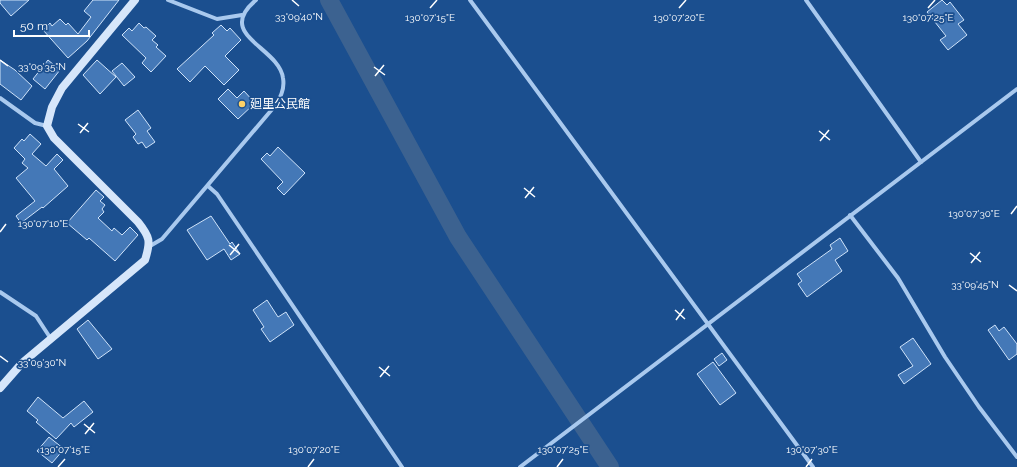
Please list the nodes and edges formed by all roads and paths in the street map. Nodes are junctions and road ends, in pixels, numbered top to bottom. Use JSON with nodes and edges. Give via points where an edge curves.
{"nodes":[{"id":1,"x":135,"y":0,"type":"edge"},
{"id":2,"x":168,"y":0,"type":"edge"},
{"id":3,"x":256,"y":0,"type":"edge"},
{"id":4,"x":470,"y":0,"type":"edge"},
{"id":5,"x":806,"y":0,"type":"edge"},
{"id":6,"x":242,"y":15,"type":"junction"},
{"id":7,"x":1017,"y":89,"type":"edge"},
{"id":8,"x":0,"y":98,"type":"edge"},
{"id":9,"x":47,"y":126,"type":"junction"},
{"id":10,"x":921,"y":162,"type":"junction"},
{"id":11,"x":208,"y":186,"type":"junction"},
{"id":12,"x":850,"y":215,"type":"junction"},
{"id":13,"x":150,"y":246,"type":"junction"},
{"id":14,"x":0,"y":292,"type":"edge"},
{"id":15,"x":708,"y":324,"type":"junction"},
{"id":16,"x":51,"y":339,"type":"junction"},
{"id":17,"x":0,"y":388,"type":"edge"},
{"id":18,"x":1017,"y":457,"type":"edge"},
{"id":19,"x":402,"y":467,"type":"edge"},
{"id":20,"x":520,"y":467,"type":"edge"},
{"id":21,"x":813,"y":467,"type":"edge"}],
"edges":[{"from":1,"to":9,"type":"street","via":[[62,88],[52,107]]},
{"from":2,"to":6,"type":"street","via":[[217,19]]},
{"from":3,"to":6,"type":"street"},
{"from":4,"to":15,"type":"street"},
{"from":5,"to":10,"type":"street"},
{"from":6,"to":11,"type":"street","via":[[241,24],[247,35],[275,64],[283,77],[283,92],[274,107]]},
{"from":7,"to":10,"type":"street"},
{"from":8,"to":9,"type":"street","via":[[35,123]]},
{"from":9,"to":13,"type":"street","via":[[54,138],[138,222],[148,234]]},
{"from":10,"to":12,"type":"street"},
{"from":11,"to":13,"type":"street","via":[[162,239]]},
{"from":11,"to":19,"type":"street","via":[[217,194]]},
{"from":12,"to":15,"type":"street"},
{"from":12,"to":18,"type":"street","via":[[898,278],[945,356]]},
{"from":13,"to":16,"type":"street","via":[[145,260]]},
{"from":14,"to":16,"type":"street","via":[[36,316]]},
{"from":15,"to":20,"type":"street"},
{"from":15,"to":21,"type":"street"},
{"from":16,"to":17,"type":"street","via":[[22,363]]}]}
